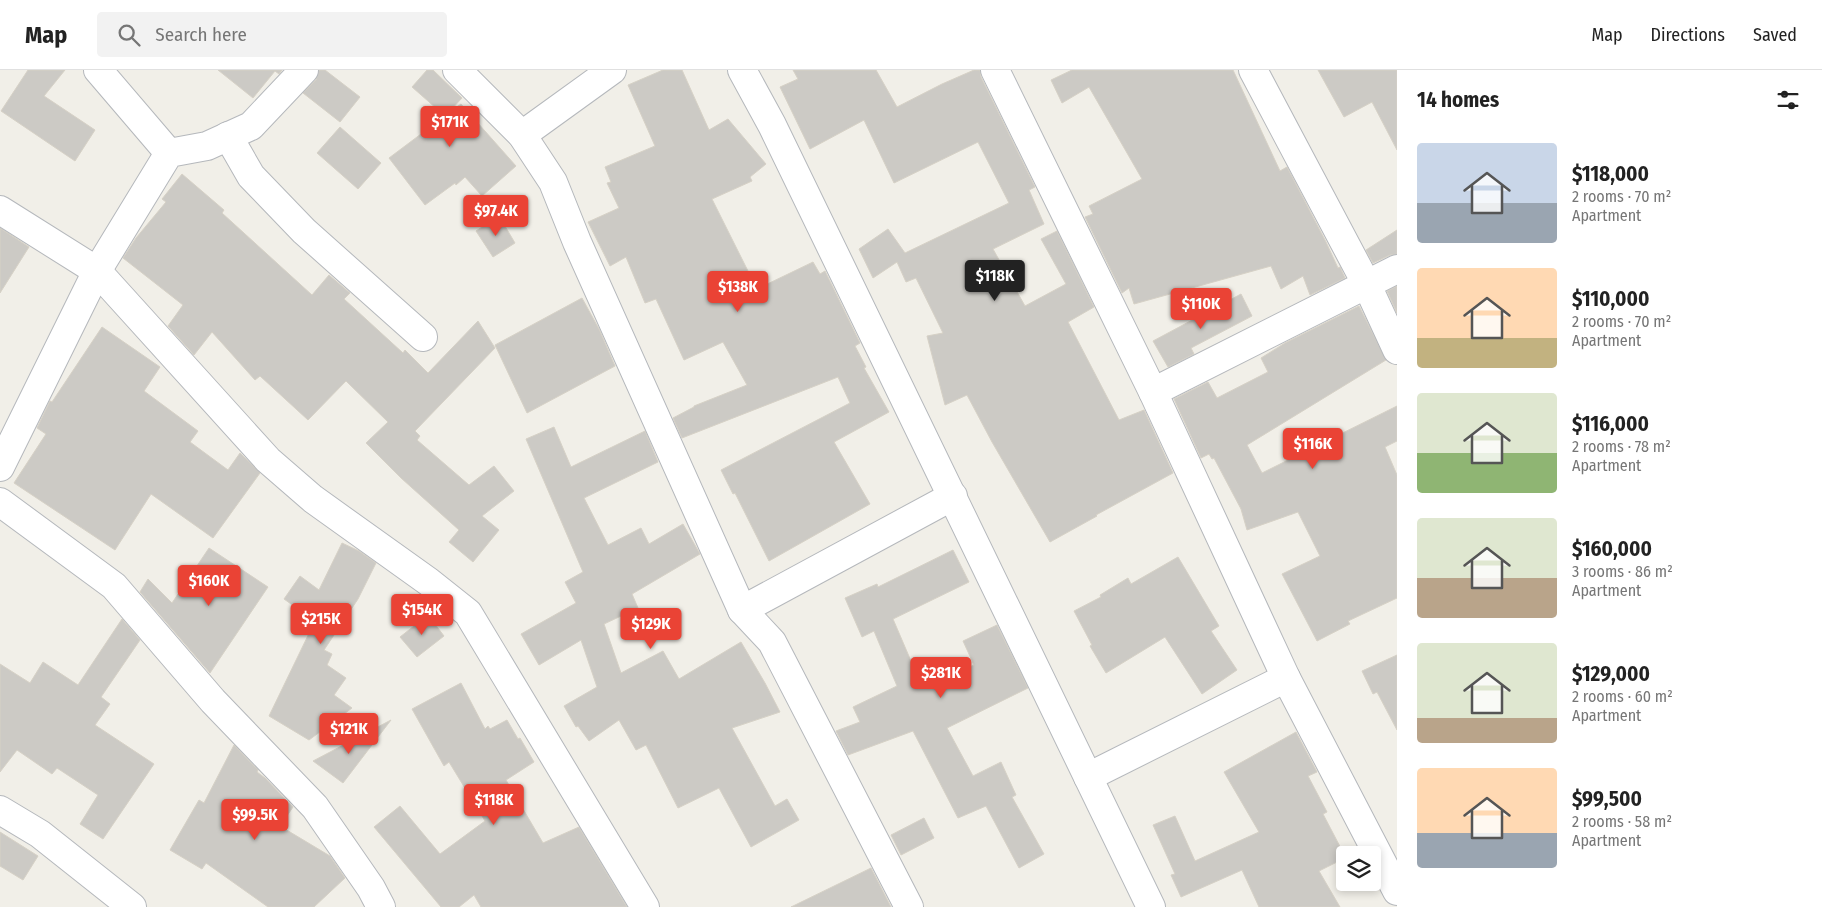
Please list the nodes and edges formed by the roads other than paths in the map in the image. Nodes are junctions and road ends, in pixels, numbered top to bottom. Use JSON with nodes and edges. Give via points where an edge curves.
{"nodes":[{"id":1,"x":98,"y":70,"type":"edge"},
{"id":2,"x":304,"y":70,"type":"edge"},
{"id":3,"x":457,"y":70,"type":"edge"},
{"id":4,"x":612,"y":70,"type":"edge"},
{"id":5,"x":742,"y":70,"type":"edge"},
{"id":6,"x":995,"y":70,"type":"edge"},
{"id":7,"x":1253,"y":70,"type":"edge"},
{"id":8,"x":522,"y":135,"type":"junction"},
{"id":9,"x":228,"y":136,"type":"junction"},
{"id":10,"x":169,"y":153,"type":"junction"},
{"id":11,"x":0,"y":210,"type":"edge"},
{"id":12,"x":1397,"y":269,"type":"edge"},
{"id":13,"x":97,"y":272,"type":"junction"},
{"id":14,"x":1367,"y":285,"type":"junction"},
{"id":15,"x":423,"y":337,"type":"dead end"},
{"id":16,"x":1397,"y":350,"type":"edge"},
{"id":17,"x":1153,"y":392,"type":"junction"},
{"id":18,"x":0,"y":466,"type":"edge"},
{"id":19,"x":953,"y":496,"type":"junction"},
{"id":20,"x":0,"y":502,"type":"edge"},
{"id":21,"x":742,"y":610,"type":"junction"},
{"id":22,"x":1286,"y":678,"type":"junction"},
{"id":23,"x":1088,"y":777,"type":"junction"},
{"id":24,"x":0,"y":810,"type":"edge"},
{"id":25,"x":1397,"y":891,"type":"edge"},
{"id":26,"x":132,"y":907,"type":"edge"},
{"id":27,"x":381,"y":907,"type":"edge"},
{"id":28,"x":645,"y":907,"type":"edge"},
{"id":29,"x":909,"y":907,"type":"edge"},
{"id":30,"x":1151,"y":907,"type":"edge"}],
"edges":[{"from":1,"to":10,"type":"street"},
{"from":2,"to":9,"type":"street","via":[[251,126]]},
{"from":3,"to":8,"type":"street"},
{"from":4,"to":8,"type":"street"},
{"from":5,"to":19,"type":"street"},
{"from":6,"to":17,"type":"street"},
{"from":7,"to":14,"type":"street"},
{"from":8,"to":21,"type":"street","via":[[553,182]]},
{"from":9,"to":10,"type":"street","via":[[207,146]]},
{"from":9,"to":15,"type":"street","via":[[251,176],[304,231]]},
{"from":10,"to":13,"type":"street"},
{"from":11,"to":13,"type":"street"},
{"from":12,"to":14,"type":"street"},
{"from":13,"to":18,"type":"street"},
{"from":13,"to":28,"type":"street","via":[[268,460],[313,499],[468,612]]},
{"from":14,"to":16,"type":"street"},
{"from":14,"to":17,"type":"street"},
{"from":17,"to":22,"type":"street"},
{"from":19,"to":21,"type":"street"},
{"from":19,"to":23,"type":"street"},
{"from":20,"to":27,"type":"street","via":[[114,586],[213,702],[315,807]]},
{"from":21,"to":29,"type":"street","via":[[772,642]]},
{"from":22,"to":23,"type":"street"},
{"from":22,"to":25,"type":"street"},
{"from":23,"to":30,"type":"street"},
{"from":24,"to":26,"type":"street","via":[[40,834]]}]}
